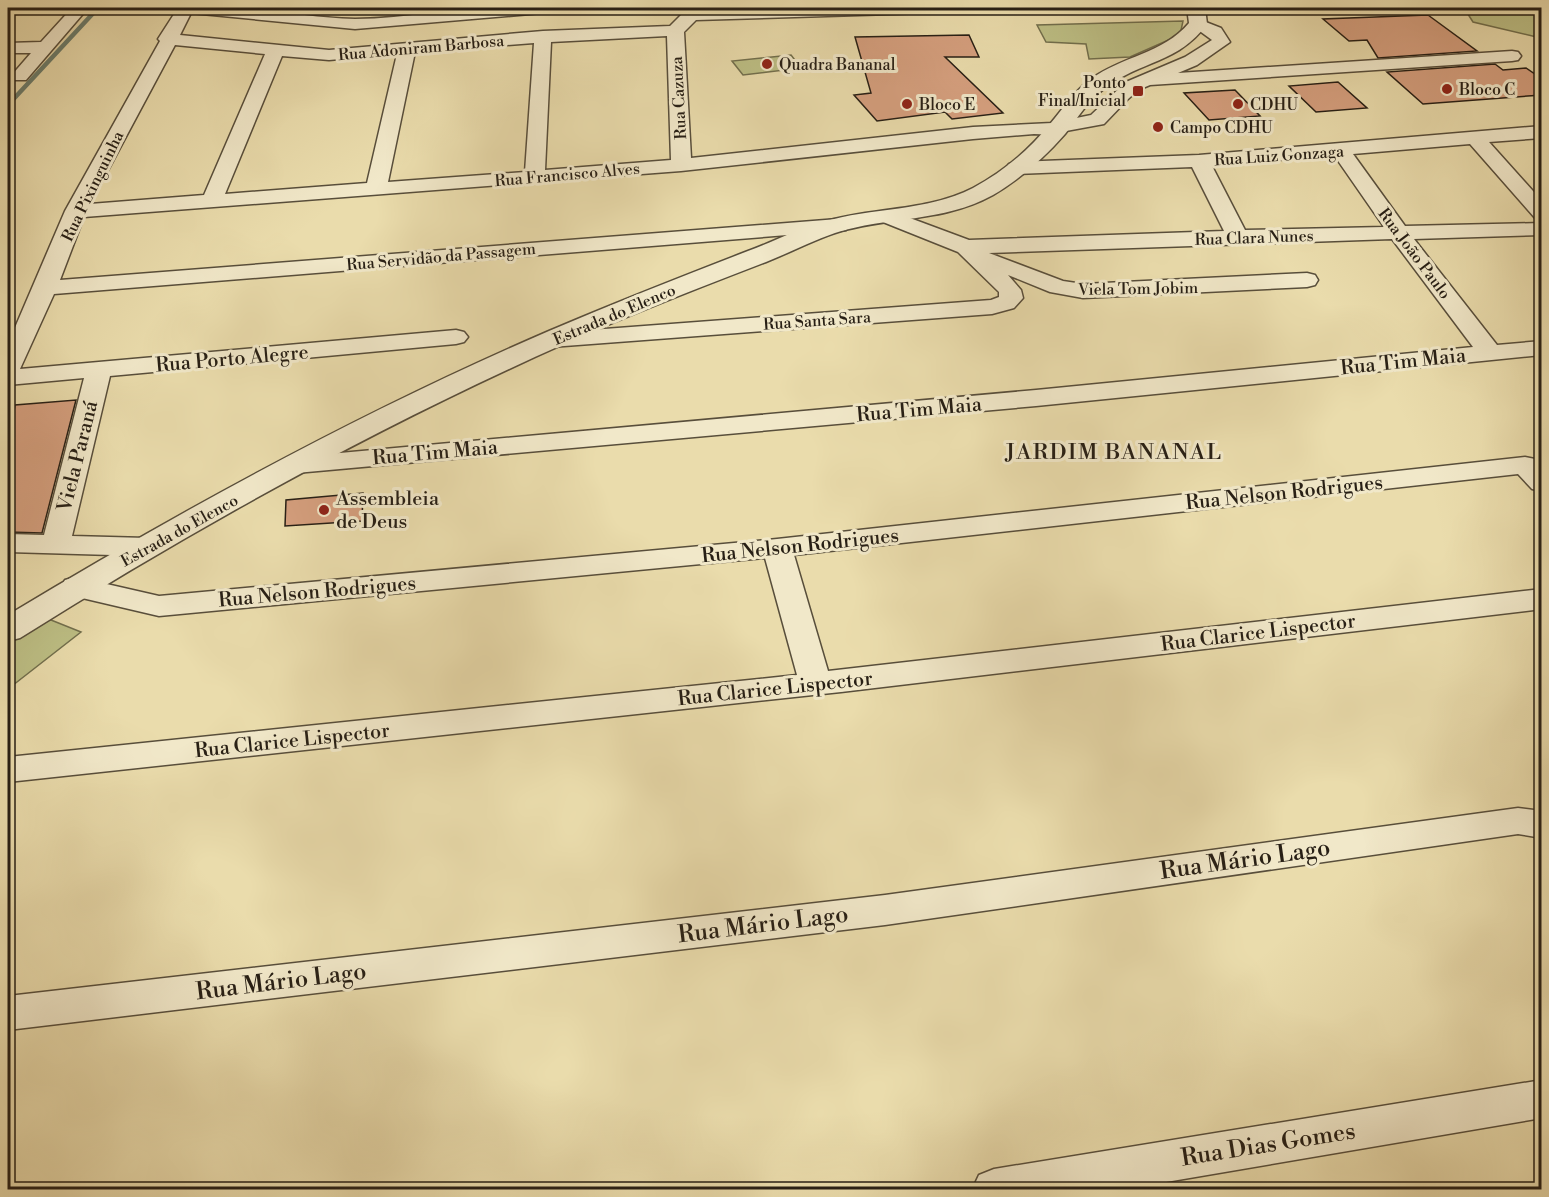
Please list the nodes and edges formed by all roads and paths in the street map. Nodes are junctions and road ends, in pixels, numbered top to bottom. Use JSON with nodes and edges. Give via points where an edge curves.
{"nodes":[{"id":1,"x":32,"y":8,"type":"edge"},
{"id":2,"x":80,"y":8,"type":"edge"},
{"id":3,"x":187,"y":8,"type":"edge"},
{"id":4,"x":542,"y":8,"type":"edge"},
{"id":5,"x":925,"y":8,"type":"edge"},
{"id":6,"x":8,"y":9,"type":"edge"},
{"id":7,"x":459,"y":10,"type":"edge"},
{"id":8,"x":690,"y":11,"type":"edge"},
{"id":9,"x":1196,"y":16,"type":"edge"},
{"id":10,"x":675,"y":31,"type":"junction"},
{"id":11,"x":543,"y":36,"type":"junction"},
{"id":12,"x":167,"y":39,"type":"junction"},
{"id":13,"x":45,"y":47,"type":"junction"},
{"id":14,"x":8,"y":48,"type":"edge"},
{"id":15,"x":407,"y":48,"type":"junction"},
{"id":16,"x":274,"y":51,"type":"junction"},
{"id":17,"x":1512,"y":56,"type":"dead end"},
{"id":18,"x":1191,"y":61,"type":"junction"},
{"id":19,"x":20,"y":76,"type":"dead end"},
{"id":20,"x":1220,"y":76,"type":"junction"},
{"id":21,"x":1151,"y":80,"type":"junction"},
{"id":22,"x":1059,"y":128,"type":"junction"},
{"id":23,"x":1542,"y":132,"type":"edge"},
{"id":24,"x":1476,"y":139,"type":"junction"},
{"id":25,"x":1341,"y":151,"type":"junction"},
{"id":26,"x":1199,"y":161,"type":"junction"},
{"id":27,"x":681,"y":165,"type":"junction"},
{"id":28,"x":1016,"y":168,"type":"junction"},
{"id":29,"x":536,"y":177,"type":"junction"},
{"id":30,"x":376,"y":188,"type":"junction"},
{"id":31,"x":212,"y":200,"type":"junction"},
{"id":32,"x":76,"y":211,"type":"junction"},
{"id":33,"x":1542,"y":214,"type":"edge"},
{"id":34,"x":891,"y":217,"type":"junction"},
{"id":35,"x":838,"y":225,"type":"junction"},
{"id":36,"x":1542,"y":229,"type":"edge"},
{"id":37,"x":1398,"y":232,"type":"junction"},
{"id":38,"x":1238,"y":237,"type":"junction"},
{"id":39,"x":970,"y":251,"type":"junction"},
{"id":40,"x":1307,"y":280,"type":"dead end"},
{"id":41,"x":45,"y":288,"type":"junction"},
{"id":42,"x":456,"y":337,"type":"dead end"},
{"id":43,"x":551,"y":340,"type":"junction"},
{"id":44,"x":1542,"y":348,"type":"edge"},
{"id":45,"x":1490,"y":353,"type":"junction"},
{"id":46,"x":8,"y":369,"type":"edge"},
{"id":47,"x":99,"y":370,"type":"junction"},
{"id":48,"x":8,"y":378,"type":"edge"},
{"id":49,"x":296,"y":465,"type":"junction"},
{"id":50,"x":1533,"y":474,"type":"edge"},
{"id":51,"x":8,"y":543,"type":"edge"},
{"id":52,"x":56,"y":543,"type":"junction"},
{"id":53,"x":147,"y":547,"type":"junction"},
{"id":54,"x":777,"y":548,"type":"junction"},
{"id":55,"x":76,"y":587,"type":"junction"},
{"id":56,"x":1542,"y":599,"type":"edge"},
{"id":57,"x":8,"y":630,"type":"edge"},
{"id":58,"x":815,"y":683,"type":"junction"},
{"id":59,"x":8,"y":770,"type":"edge"},
{"id":60,"x":1530,"y":823,"type":"edge"},
{"id":61,"x":8,"y":1013,"type":"edge"},
{"id":62,"x":1542,"y":1100,"type":"edge"},
{"id":63,"x":994,"y":1190,"type":"edge"}],
"edges":[{"from":1,"to":6,"type":"street"},
{"from":2,"to":13,"type":"street"},
{"from":3,"to":7,"type":"street","via":[[355,24]]},
{"from":3,"to":12,"type":"street","name":"Rua Pixinguinha"},
{"from":4,"to":7,"type":"street"},
{"from":5,"to":8,"type":"street"},
{"from":8,"to":10,"type":"street"},
{"from":9,"to":18,"type":"street","name":"Rua Francisco Alves","via":[[1221,42]]},
{"from":9,"to":22,"type":"street","name":"Estrada do Elenco","via":[[1182,43],[1106,78],[1088,91]]},
{"from":10,"to":11,"type":"street","name":"Rua Adoniram Barbosa"},
{"from":10,"to":27,"type":"street","name":"Rua Cazuza"},
{"from":11,"to":15,"type":"street","name":"Rua Adoniram Barbosa"},
{"from":11,"to":29,"type":"street"},
{"from":12,"to":16,"type":"street","name":"Rua Adoniram Barbosa"},
{"from":12,"to":32,"type":"street","name":"Rua Pixinguinha"},
{"from":13,"to":14,"type":"street"},
{"from":13,"to":19,"type":"street"},
{"from":15,"to":16,"type":"street","name":"Rua Adoniram Barbosa","via":[[329,55]]},
{"from":15,"to":30,"type":"street"},
{"from":16,"to":31,"type":"street"},
{"from":17,"to":20,"type":"street"},
{"from":18,"to":20,"type":"street"},
{"from":18,"to":21,"type":"street","name":"Rua Francisco Alves"},
{"from":20,"to":21,"type":"street"},
{"from":21,"to":22,"type":"street","name":"Rua Francisco Alves","via":[[1132,86],[1097,120]]},
{"from":22,"to":27,"type":"street","name":"Rua Francisco Alves","via":[[973,133]]},
{"from":22,"to":28,"type":"street","name":"Estrada do Elenco"},
{"from":23,"to":24,"type":"street","name":"Rua Luiz Gonzaga"},
{"from":24,"to":25,"type":"street","name":"Rua Luiz Gonzaga"},
{"from":24,"to":33,"type":"street"},
{"from":25,"to":26,"type":"street","name":"Rua Luiz Gonzaga"},
{"from":25,"to":37,"type":"street","name":"Rua João Paulo"},
{"from":26,"to":28,"type":"street","name":"Rua Luiz Gonzaga"},
{"from":26,"to":38,"type":"street"},
{"from":27,"to":29,"type":"street","name":"Rua Francisco Alves"},
{"from":28,"to":34,"type":"street","name":"Estrada do Elenco","via":[[968,199]]},
{"from":29,"to":30,"type":"street","name":"Rua Francisco Alves"},
{"from":30,"to":31,"type":"street","name":"Rua Francisco Alves"},
{"from":31,"to":32,"type":"street","name":"Rua Francisco Alves"},
{"from":32,"to":41,"type":"street","name":"Rua Pixinguinha"},
{"from":34,"to":35,"type":"street","name":"Estrada do Elenco"},
{"from":34,"to":39,"type":"street","name":"Viela Tom Jobim"},
{"from":35,"to":41,"type":"street","name":"Rua Servidão da Passagem"},
{"from":35,"to":43,"type":"street","name":"Estrada do Elenco"},
{"from":36,"to":37,"type":"street","name":"Rua Clara Nunes"},
{"from":37,"to":38,"type":"street","name":"Rua Clara Nunes"},
{"from":37,"to":45,"type":"street","name":"Rua João Paulo"},
{"from":38,"to":39,"type":"street","name":"Rua Clara Nunes"},
{"from":39,"to":40,"type":"street","name":"Viela Tom Jobim","via":[[1058,287],[1083,291]]},
{"from":39,"to":43,"type":"street","name":"Rua Santa Sara","via":[[1010,290],[1011,298],[1006,303],[992,308]]},
{"from":41,"to":46,"type":"street","name":"Rua Pixinguinha"},
{"from":42,"to":47,"type":"street","name":"Rua Porto Alegre"},
{"from":43,"to":49,"type":"street","name":"Estrada do Elenco"},
{"from":44,"to":45,"type":"street","name":"Rua Tim Maia"},
{"from":45,"to":49,"type":"street","name":"Rua Tim Maia"},
{"from":47,"to":48,"type":"street","name":"Rua Porto Alegre"},
{"from":47,"to":52,"type":"street","name":"Viela Paraná"},
{"from":49,"to":53,"type":"street","name":"Estrada do Elenco"},
{"from":50,"to":54,"type":"street","name":"Rua Nelson Rodrigues"},
{"from":51,"to":52,"type":"street"},
{"from":52,"to":53,"type":"street"},
{"from":53,"to":55,"type":"street","name":"Estrada do Elenco"},
{"from":54,"to":55,"type":"street","name":"Rua Nelson Rodrigues","via":[[159,606]]},
{"from":54,"to":58,"type":"street"},
{"from":55,"to":57,"type":"street","name":"Estrada do Elenco"},
{"from":56,"to":58,"type":"street","name":"Rua Clarice Lispector"},
{"from":58,"to":59,"type":"street","name":"Rua Clarice Lispector"},
{"from":60,"to":61,"type":"street","name":"Rua Mário Lago","via":[[894,909]]},
{"from":62,"to":63,"type":"street","name":"Rua Dias Gomes"}]}
